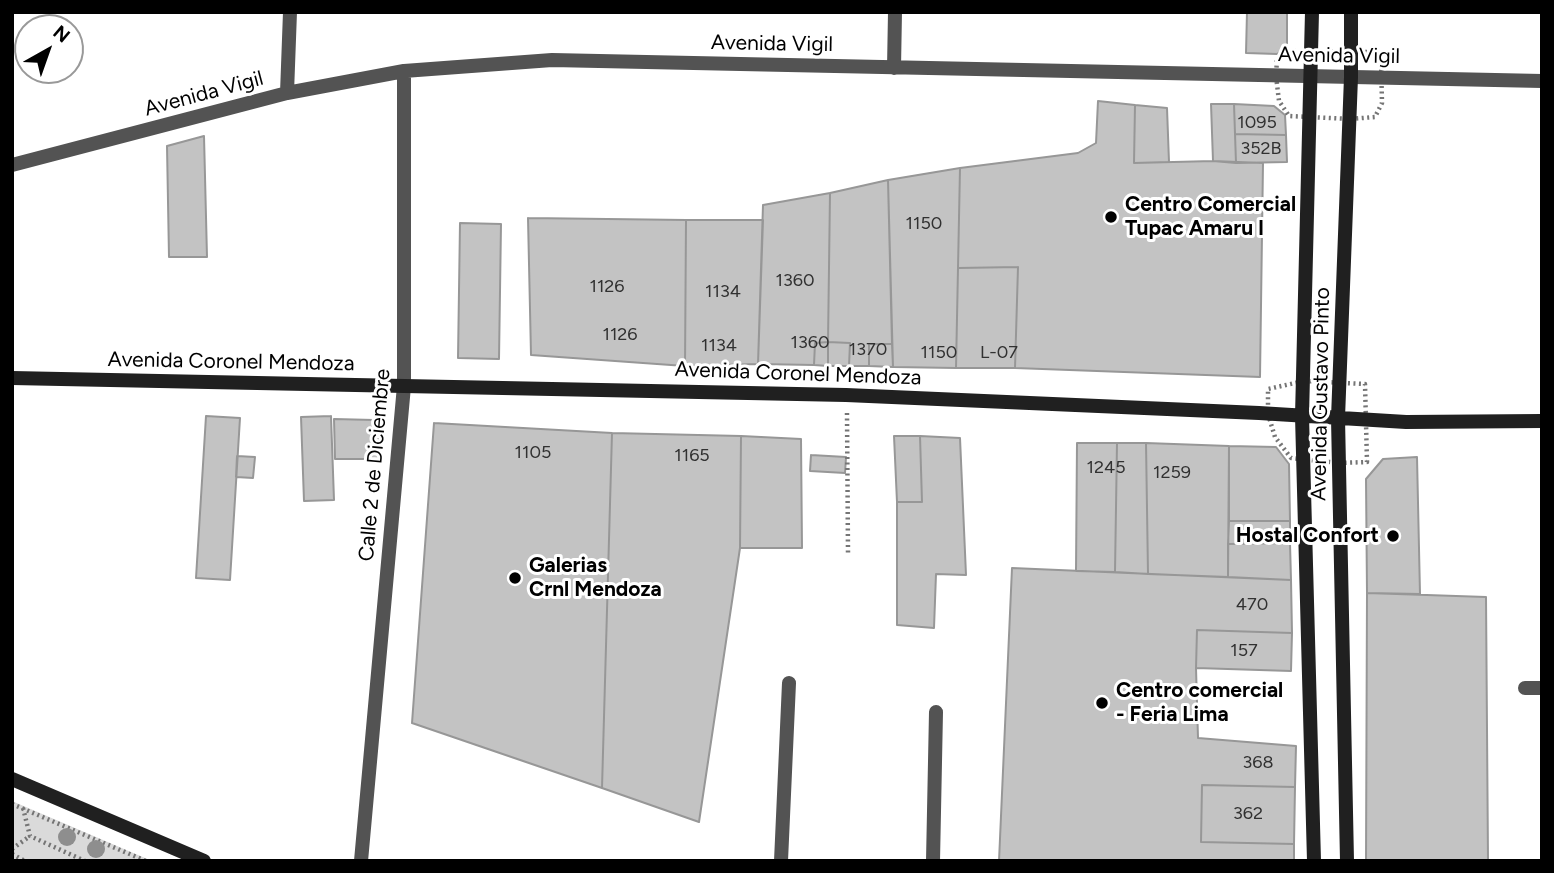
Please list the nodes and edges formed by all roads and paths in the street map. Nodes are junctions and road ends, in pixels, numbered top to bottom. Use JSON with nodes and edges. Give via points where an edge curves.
{"nodes":[{"id":1,"x":290,"y":12,"type":"edge"},
{"id":2,"x":895,"y":12,"type":"edge"},
{"id":3,"x":1312,"y":12,"type":"edge"},
{"id":4,"x":1351,"y":12,"type":"edge"},
{"id":5,"x":894,"y":68,"type":"junction"},
{"id":6,"x":404,"y":71,"type":"junction"},
{"id":7,"x":1311,"y":77,"type":"junction"},
{"id":8,"x":1351,"y":77,"type":"junction"},
{"id":9,"x":1542,"y":81,"type":"edge"},
{"id":10,"x":287,"y":93,"type":"junction"},
{"id":11,"x":12,"y":164,"type":"edge"},
{"id":12,"x":12,"y":378,"type":"edge"},
{"id":13,"x":52,"y":381,"type":"junction"},
{"id":14,"x":12,"y":385,"type":"edge"},
{"id":15,"x":404,"y":386,"type":"junction"},
{"id":16,"x":846,"y":395,"type":"junction"},
{"id":17,"x":1303,"y":416,"type":"junction"},
{"id":18,"x":1338,"y":418,"type":"junction"},
{"id":19,"x":1542,"y":421,"type":"edge"},
{"id":20,"x":848,"y":553,"type":"dead end"},
{"id":21,"x":789,"y":683,"type":"dead end"},
{"id":22,"x":1525,"y":688,"type":"dead end"},
{"id":23,"x":1542,"y":688,"type":"edge"},
{"id":24,"x":936,"y":712,"type":"dead end"},
{"id":25,"x":12,"y":779,"type":"edge"},
{"id":26,"x":12,"y":804,"type":"edge"},
{"id":27,"x":23,"y":808,"type":"junction"},
{"id":28,"x":30,"y":835,"type":"junction"},
{"id":29,"x":12,"y":852,"type":"edge"},
{"id":30,"x":25,"y":861,"type":"edge"},
{"id":31,"x":85,"y":861,"type":"edge"},
{"id":32,"x":146,"y":861,"type":"edge"},
{"id":33,"x":204,"y":861,"type":"edge"},
{"id":34,"x":361,"y":861,"type":"edge"},
{"id":35,"x":781,"y":861,"type":"edge"},
{"id":36,"x":933,"y":861,"type":"edge"},
{"id":37,"x":1314,"y":861,"type":"edge"},
{"id":38,"x":1348,"y":861,"type":"edge"}],
"edges":[{"from":1,"to":10,"type":"street"},
{"from":2,"to":5,"type":"street"},
{"from":3,"to":7,"type":"main road","name":"Avenida Gustavo Pinto"},
{"from":4,"to":8,"type":"main road","name":"Avenida Gustavo Pinto"},
{"from":5,"to":6,"type":"street","name":"Avenida Vigil","via":[[552,60]]},
{"from":5,"to":7,"type":"street","name":"Avenida Vigil"},
{"from":6,"to":10,"type":"street","name":"Avenida Vigil"},
{"from":6,"to":15,"type":"street","name":"Calle 2 de Diciembre"},
{"from":7,"to":8,"type":"street","name":"Avenida Vigil"},
{"from":7,"to":17,"type":"main road","name":"Avenida Gustavo Pinto"},
{"from":8,"to":9,"type":"street","name":"Avenida Vigil"},
{"from":8,"to":18,"type":"main road","name":"Avenida Gustavo Pinto"},
{"from":10,"to":11,"type":"street","name":"Avenida Vigil"},
{"from":12,"to":13,"type":"main road","name":"Avenida Coronel Mendoza"},
{"from":13,"to":14,"type":"main road","name":"Avenida Coronel Mendoza"},
{"from":13,"to":15,"type":"main road","name":"Avenida Coronel Mendoza"},
{"from":15,"to":16,"type":"main road","name":"Avenida Coronel Mendoza"},
{"from":15,"to":34,"type":"street","name":"Calle 2 de Diciembre"},
{"from":16,"to":17,"type":"main road","name":"Avenida Coronel Mendoza"},
{"from":16,"to":20,"type":"path"},
{"from":17,"to":18,"type":"main road","name":"Avenida Coronel Mendoza"},
{"from":17,"to":37,"type":"main road","name":"Avenida Gustavo Pinto"},
{"from":18,"to":19,"type":"main road","name":"Avenida Coronel Mendoza"},
{"from":18,"to":38,"type":"main road","name":"Avenida Gustavo Pinto"},
{"from":21,"to":35,"type":"street"},
{"from":22,"to":23,"type":"street"},
{"from":24,"to":36,"type":"street"},
{"from":25,"to":33,"type":"main road"},
{"from":26,"to":27,"type":"path"},
{"from":27,"to":28,"type":"path"},
{"from":27,"to":32,"type":"path"},
{"from":28,"to":29,"type":"path"},
{"from":28,"to":31,"type":"path"},
{"from":29,"to":30,"type":"path"}]}
